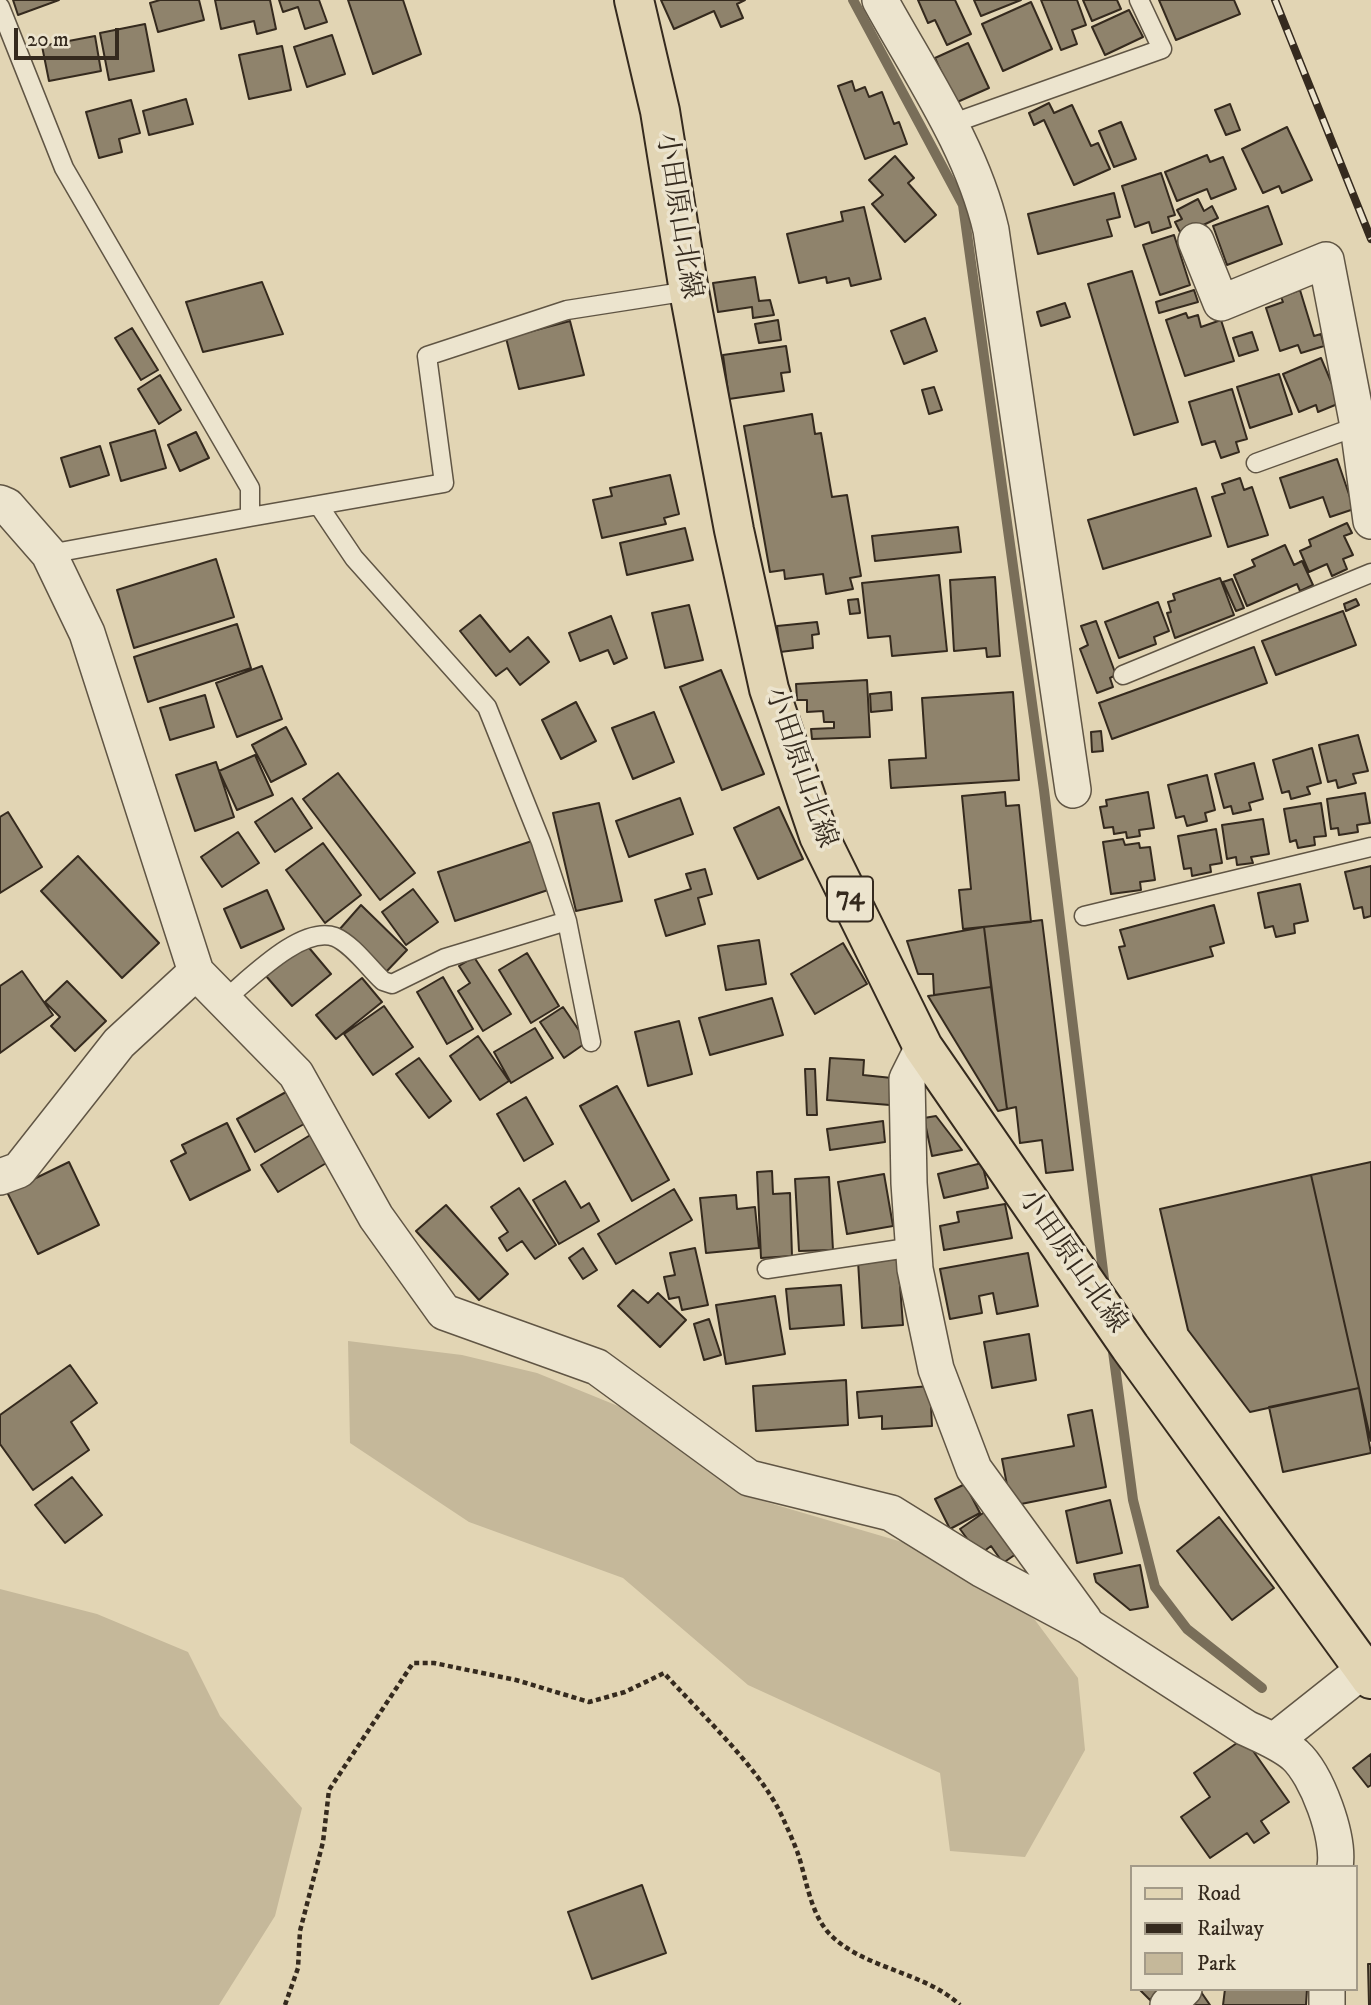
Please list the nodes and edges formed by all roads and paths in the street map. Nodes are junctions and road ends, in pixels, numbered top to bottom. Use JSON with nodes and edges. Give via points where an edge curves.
{"nodes":[{"id":1,"x":634,"y":0,"type":"edge"},
{"id":2,"x":880,"y":0,"type":"edge"},
{"id":3,"x":1139,"y":0,"type":"edge"},
{"id":4,"x":0,"y":7,"type":"edge"},
{"id":5,"x":948,"y":125,"type":"junction"},
{"id":6,"x":1196,"y":241,"type":"dead end"},
{"id":7,"x":689,"y":291,"type":"junction"},
{"id":8,"x":1359,"y":426,"type":"junction"},
{"id":9,"x":1256,"y":463,"type":"dead end"},
{"id":10,"x":0,"y":503,"type":"edge"},
{"id":11,"x":319,"y":506,"type":"junction"},
{"id":12,"x":250,"y":517,"type":"junction"},
{"id":13,"x":1371,"y":521,"type":"edge"},
{"id":14,"x":49,"y":554,"type":"junction"},
{"id":15,"x":1371,"y":573,"type":"edge"},
{"id":16,"x":1123,"y":675,"type":"dead end"},
{"id":17,"x":1073,"y":790,"type":"dead end"},
{"id":18,"x":1371,"y":848,"type":"edge"},
{"id":19,"x":1084,"y":916,"type":"dead end"},
{"id":20,"x":567,"y":921,"type":"junction"},
{"id":21,"x":196,"y":972,"type":"junction"},
{"id":22,"x":224,"y":1000,"type":"junction"},
{"id":23,"x":591,"y":1042,"type":"dead end"},
{"id":24,"x":923,"y":1046,"type":"junction"},
{"id":25,"x":0,"y":1177,"type":"edge"},
{"id":26,"x":914,"y":1247,"type":"junction"},
{"id":27,"x":767,"y":1269,"type":"dead end"},
{"id":28,"x":1088,"y":1626,"type":"junction"},
{"id":29,"x":1369,"y":1671,"type":"edge"},
{"id":30,"x":1274,"y":1741,"type":"junction"},
{"id":31,"x":1335,"y":1865,"type":"edge"},
{"id":32,"x":1182,"y":1991,"type":"edge"},
{"id":33,"x":285,"y":2005,"type":"edge"},
{"id":34,"x":960,"y":2005,"type":"edge"},
{"id":35,"x":1168,"y":2005,"type":"edge"}],
"edges":[{"from":1,"to":7,"type":"main road","name":"小田原山北線","number":"74","via":[[660,111]]},
{"from":2,"to":5,"type":"street"},
{"from":3,"to":5,"type":"lane","via":[[1162,49]]},
{"from":4,"to":12,"type":"lane","via":[[64,168],[250,488]]},
{"from":5,"to":17,"type":"street","via":[[984,198],[991,230]]},
{"from":6,"to":8,"type":"street","via":[[1221,303],[1326,260]]},
{"from":7,"to":11,"type":"lane","via":[[567,310],[427,356],[444,483]]},
{"from":7,"to":24,"type":"main road","name":"小田原山北線","number":"74","via":[[769,689],[819,836]]},
{"from":8,"to":9,"type":"lane"},
{"from":8,"to":13,"type":"street"},
{"from":10,"to":14,"type":"street"},
{"from":11,"to":12,"type":"lane"},
{"from":11,"to":20,"type":"lane","via":[[354,558],[487,707]]},
{"from":12,"to":14,"type":"lane"},
{"from":14,"to":21,"type":"street","via":[[87,633]]},
{"from":15,"to":16,"type":"lane"},
{"from":18,"to":19,"type":"lane"},
{"from":20,"to":22,"type":"lane","via":[[445,958],[392,984],[335,937],[316,936],[296,942]]},
{"from":20,"to":23,"type":"lane"},
{"from":21,"to":22,"type":"street"},
{"from":21,"to":25,"type":"street","via":[[120,1043],[19,1170]]},
{"from":22,"to":28,"type":"street","via":[[296,1074],[376,1217],[444,1312],[597,1367],[749,1478],[891,1513],[983,1570]]},
{"from":24,"to":26,"type":"street","via":[[907,1079]]},
{"from":24,"to":29,"type":"main road","name":"小田原山北線","number":"74","via":[[1130,1347]]},
{"from":26,"to":27,"type":"lane"},
{"from":26,"to":28,"type":"street","via":[[936,1369],[975,1469]]},
{"from":28,"to":30,"type":"street","via":[[1246,1728]]},
{"from":29,"to":30,"type":"street"},
{"from":30,"to":31,"type":"street","via":[[1296,1756],[1325,1804]]},
{"from":32,"to":35,"type":"street"},
{"from":33,"to":34,"type":"path","via":[[298,1968],[300,1931],[323,1842],[329,1790],[413,1663],[434,1663],[516,1680],[589,1702],[625,1692],[664,1673],[779,1810],[825,1929],[847,1949],[932,1983]]}]}
